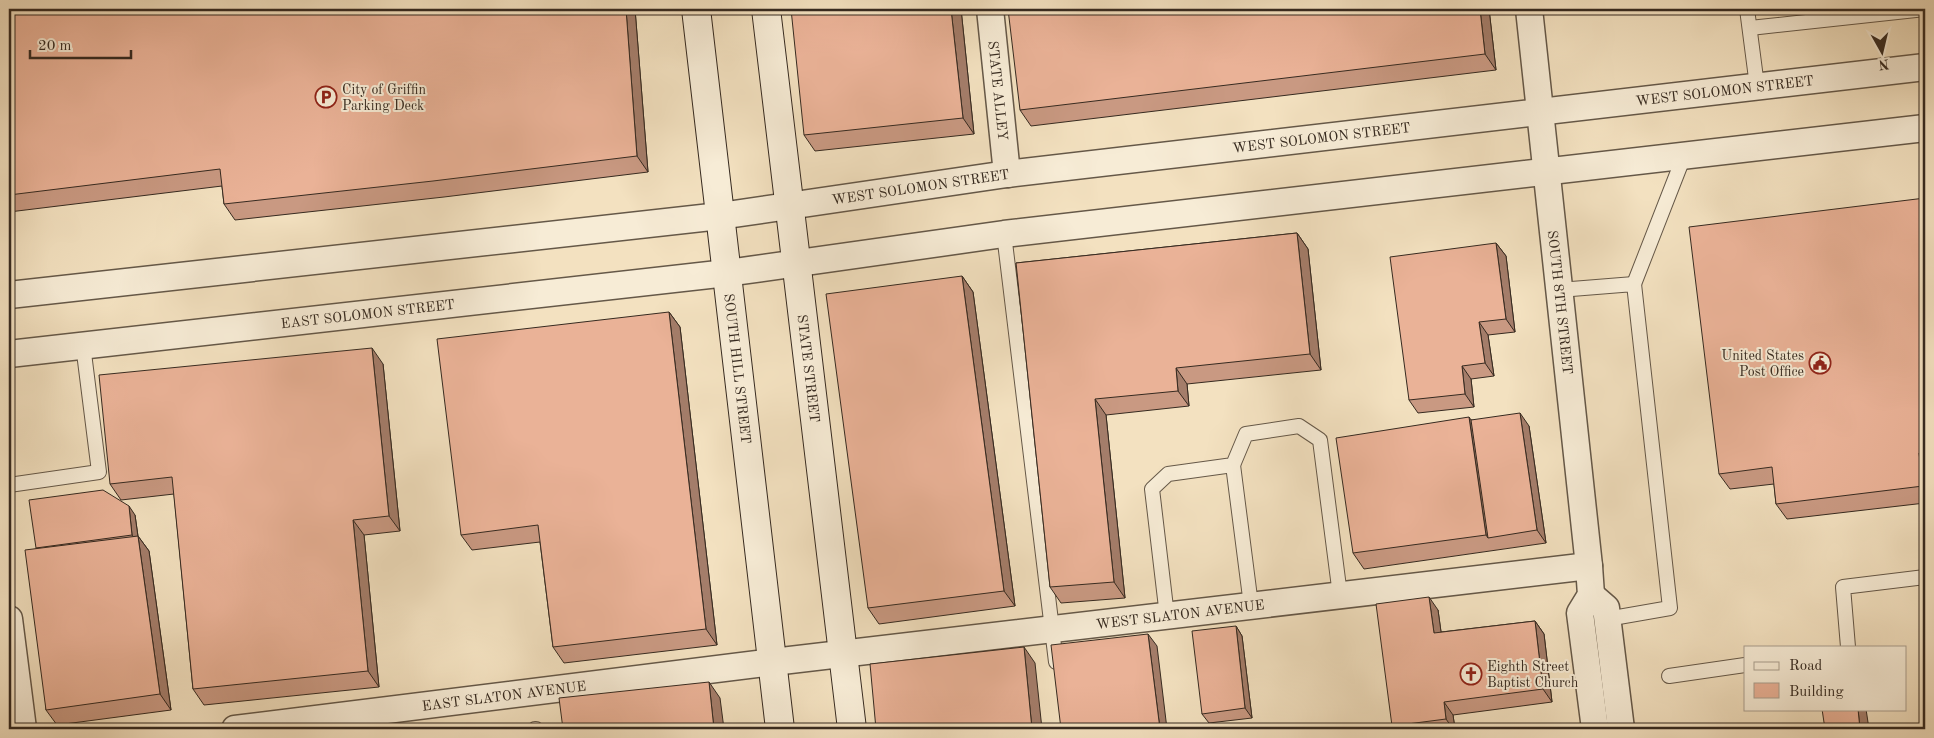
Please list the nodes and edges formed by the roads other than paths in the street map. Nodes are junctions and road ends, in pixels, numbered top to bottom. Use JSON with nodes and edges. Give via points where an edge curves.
{"nodes":[{"id":1,"x":696,"y":9,"type":"edge"},
{"id":2,"x":766,"y":9,"type":"edge"},
{"id":3,"x":990,"y":9,"type":"edge"},
{"id":4,"x":1529,"y":9,"type":"edge"},
{"id":5,"x":1747,"y":9,"type":"edge"},
{"id":6,"x":1925,"y":9,"type":"edge"},
{"id":7,"x":1750,"y":28,"type":"junction"},
{"id":8,"x":1925,"y":67,"type":"edge"},
{"id":9,"x":1757,"y":86,"type":"junction"},
{"id":10,"x":1540,"y":112,"type":"junction"},
{"id":11,"x":1925,"y":128,"type":"edge"},
{"id":12,"x":1684,"y":156,"type":"junction"},
{"id":13,"x":1547,"y":172,"type":"junction"},
{"id":14,"x":1007,"y":174,"type":"junction"},
{"id":15,"x":789,"y":206,"type":"junction"},
{"id":16,"x":720,"y":216,"type":"junction"},
{"id":17,"x":1004,"y":234,"type":"junction"},
{"id":18,"x":795,"y":264,"type":"junction"},
{"id":19,"x":727,"y":273,"type":"junction"},
{"id":20,"x":1634,"y":284,"type":"junction"},
{"id":21,"x":1559,"y":290,"type":"junction"},
{"id":22,"x":9,"y":295,"type":"edge"},
{"id":23,"x":83,"y":346,"type":"junction"},
{"id":24,"x":9,"y":354,"type":"edge"},
{"id":25,"x":1233,"y":465,"type":"junction"},
{"id":26,"x":9,"y":485,"type":"edge"},
{"id":27,"x":1589,"y":566,"type":"junction"},
{"id":28,"x":1925,"y":577,"type":"edge"},
{"id":29,"x":1340,"y":595,"type":"junction"},
{"id":30,"x":1591,"y":595,"type":"junction"},
{"id":31,"x":1251,"y":605,"type":"junction"},
{"id":32,"x":1167,"y":616,"type":"junction"},
{"id":33,"x":1607,"y":620,"type":"junction"},
{"id":34,"x":1052,"y":628,"type":"junction"},
{"id":35,"x":10,"y":633,"type":"edge"},
{"id":36,"x":1848,"y":646,"type":"edge"},
{"id":37,"x":843,"y":654,"type":"junction"},
{"id":38,"x":773,"y":662,"type":"junction"},
{"id":39,"x":1744,"y":664,"type":"edge"},
{"id":40,"x":1057,"y":674,"type":"edge"},
{"id":41,"x":1669,"y":676,"type":"dead end"},
{"id":42,"x":23,"y":729,"type":"edge"},
{"id":43,"x":236,"y":729,"type":"edge"},
{"id":44,"x":780,"y":729,"type":"edge"},
{"id":45,"x":852,"y":729,"type":"edge"},
{"id":46,"x":1595,"y":729,"type":"edge"},
{"id":47,"x":1621,"y":729,"type":"edge"}],
"edges":[{"from":1,"to":16,"type":"main road","name":"SOUTH HILL STREET"},
{"from":2,"to":15,"type":"main road","name":"STATE STREET"},
{"from":3,"to":14,"type":"street","name":"STATE ALLEY"},
{"from":4,"to":10,"type":"street","name":"SOUTH 8TH STREET"},
{"from":5,"to":7,"type":"lane"},
{"from":6,"to":7,"type":"lane"},
{"from":7,"to":9,"type":"lane"},
{"from":8,"to":9,"type":"street","name":"WEST SOLOMON STREET"},
{"from":9,"to":10,"type":"street","name":"WEST SOLOMON STREET"},
{"from":10,"to":13,"type":"street","name":"SOUTH 8TH STREET"},
{"from":10,"to":14,"type":"street","name":"WEST SOLOMON STREET"},
{"from":11,"to":12,"type":"street"},
{"from":12,"to":13,"type":"street"},
{"from":12,"to":20,"type":"lane"},
{"from":13,"to":17,"type":"street"},
{"from":13,"to":21,"type":"street","name":"SOUTH 8TH STREET"},
{"from":14,"to":15,"type":"street","name":"WEST SOLOMON STREET"},
{"from":15,"to":16,"type":"street","name":"WEST SOLOMON STREET"},
{"from":15,"to":18,"type":"main road","name":"STATE STREET"},
{"from":16,"to":19,"type":"main road","name":"SOUTH HILL STREET"},
{"from":16,"to":22,"type":"street"},
{"from":17,"to":18,"type":"street"},
{"from":17,"to":34,"type":"lane"},
{"from":18,"to":19,"type":"street"},
{"from":18,"to":37,"type":"main road","name":"STATE STREET"},
{"from":19,"to":23,"type":"street","name":"EAST SOLOMON STREET"},
{"from":19,"to":38,"type":"main road","name":"SOUTH HILL STREET"},
{"from":20,"to":21,"type":"lane"},
{"from":20,"to":33,"type":"lane","via":[[1670,608]]},
{"from":21,"to":27,"type":"street","name":"SOUTH 8TH STREET"},
{"from":23,"to":24,"type":"street","name":"EAST SOLOMON STREET"},
{"from":23,"to":26,"type":"lane","via":[[99,472]]},
{"from":25,"to":29,"type":"lane","via":[[1246,434],[1299,426],[1320,440]]},
{"from":25,"to":31,"type":"lane"},
{"from":25,"to":32,"type":"lane","via":[[1168,474],[1152,489]]},
{"from":27,"to":29,"type":"street","name":"WEST SLATON AVENUE"},
{"from":27,"to":30,"type":"street","name":"SOUTH 8TH STREET"},
{"from":28,"to":36,"type":"lane","via":[[1843,588]]},
{"from":29,"to":31,"type":"street","name":"WEST SLATON AVENUE"},
{"from":30,"to":33,"type":"street","via":[[1606,608]]},
{"from":30,"to":46,"type":"street","name":"SOUTH 8TH STREET","via":[[1580,613]]},
{"from":31,"to":32,"type":"street","name":"WEST SLATON AVENUE"},
{"from":32,"to":34,"type":"street","name":"WEST SLATON AVENUE"},
{"from":33,"to":47,"type":"street"},
{"from":34,"to":37,"type":"street","name":"WEST SLATON AVENUE"},
{"from":34,"to":40,"type":"lane"},
{"from":35,"to":42,"type":"street"},
{"from":37,"to":38,"type":"street","name":"WEST SLATON AVENUE"},
{"from":37,"to":45,"type":"main road","name":"STATE STREET"},
{"from":38,"to":43,"type":"street","name":"EAST SLATON AVENUE"},
{"from":38,"to":44,"type":"main road","name":"SOUTH HILL STREET"},
{"from":39,"to":41,"type":"lane"}]}
